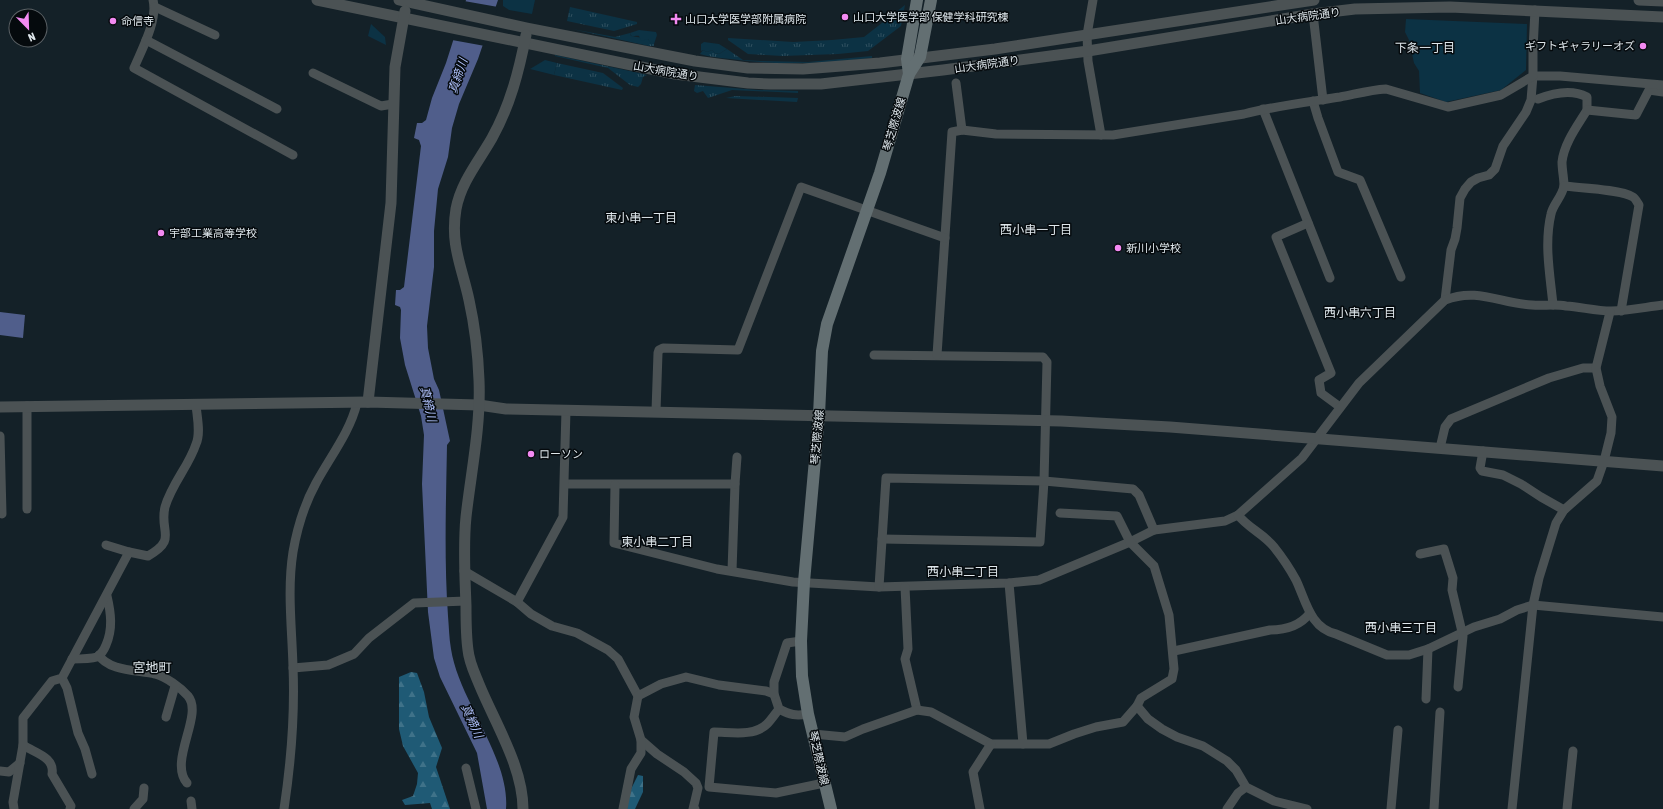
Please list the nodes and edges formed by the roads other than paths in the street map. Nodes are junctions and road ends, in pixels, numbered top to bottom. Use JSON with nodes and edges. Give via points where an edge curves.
{"nodes":[{"id":1,"x":317,"y":0,"type":"edge"},
{"id":2,"x":404,"y":0,"type":"edge"},
{"id":3,"x":917,"y":0,"type":"edge"},
{"id":4,"x":931,"y":0,"type":"edge"},
{"id":5,"x":1093,"y":0,"type":"edge"},
{"id":6,"x":1312,"y":0,"type":"edge"},
{"id":7,"x":1639,"y":0,"type":"edge"},
{"id":8,"x":1663,"y":1,"type":"edge"},
{"id":9,"x":154,"y":3,"type":"edge"},
{"id":10,"x":1534,"y":5,"type":"edge"},
{"id":11,"x":1313,"y":14,"type":"junction"},
{"id":12,"x":403,"y":18,"type":"junction"},
{"id":13,"x":1663,"y":18,"type":"edge"},
{"id":14,"x":527,"y":28,"type":"junction"},
{"id":15,"x":215,"y":35,"type":"dead end"},
{"id":16,"x":1087,"y":35,"type":"junction"},
{"id":17,"x":146,"y":40,"type":"junction"},
{"id":18,"x":524,"y":42,"type":"junction"},
{"id":19,"x":1088,"y":51,"type":"junction"},
{"id":20,"x":920,"y":58,"type":"junction"},
{"id":21,"x":907,"y":59,"type":"junction"},
{"id":22,"x":312,"y":73,"type":"dead end"},
{"id":23,"x":909,"y":74,"type":"junction"},
{"id":24,"x":1533,"y":76,"type":"junction"},
{"id":25,"x":956,"y":84,"type":"dead end"},
{"id":26,"x":1663,"y":85,"type":"edge"},
{"id":27,"x":1663,"y":92,"type":"edge"},
{"id":28,"x":1538,"y":99,"type":"dead end"},
{"id":29,"x":1318,"y":101,"type":"junction"},
{"id":30,"x":393,"y":104,"type":"junction"},
{"id":31,"x":277,"y":109,"type":"dead end"},
{"id":32,"x":1263,"y":109,"type":"junction"},
{"id":33,"x":1587,"y":110,"type":"junction"},
{"id":34,"x":962,"y":130,"type":"junction"},
{"id":35,"x":1101,"y":135,"type":"junction"},
{"id":36,"x":293,"y":155,"type":"dead end"},
{"id":37,"x":1564,"y":186,"type":"junction"},
{"id":38,"x":867,"y":211,"type":"junction"},
{"id":39,"x":1308,"y":223,"type":"junction"},
{"id":40,"x":945,"y":238,"type":"junction"},
{"id":41,"x":1401,"y":277,"type":"dead end"},
{"id":42,"x":1330,"y":278,"type":"dead end"},
{"id":43,"x":1445,"y":300,"type":"junction"},
{"id":44,"x":1554,"y":305,"type":"junction"},
{"id":45,"x":1663,"y":305,"type":"edge"},
{"id":46,"x":1621,"y":311,"type":"junction"},
{"id":47,"x":1610,"y":312,"type":"junction"},
{"id":48,"x":874,"y":355,"type":"dead end"},
{"id":49,"x":937,"y":355,"type":"junction"},
{"id":50,"x":1596,"y":368,"type":"junction"},
{"id":51,"x":363,"y":403,"type":"junction"},
{"id":52,"x":196,"y":405,"type":"junction"},
{"id":53,"x":479,"y":405,"type":"junction"},
{"id":54,"x":27,"y":406,"type":"junction"},
{"id":55,"x":0,"y":407,"type":"edge"},
{"id":56,"x":1340,"y":407,"type":"junction"},
{"id":57,"x":566,"y":410,"type":"junction"},
{"id":58,"x":656,"y":411,"type":"junction"},
{"id":59,"x":819,"y":415,"type":"junction"},
{"id":60,"x":1046,"y":421,"type":"junction"},
{"id":61,"x":0,"y":436,"type":"edge"},
{"id":62,"x":1317,"y":439,"type":"junction"},
{"id":63,"x":1440,"y":448,"type":"junction"},
{"id":64,"x":1483,"y":451,"type":"junction"},
{"id":65,"x":737,"y":457,"type":"dead end"},
{"id":66,"x":1604,"y":461,"type":"junction"},
{"id":67,"x":1663,"y":466,"type":"edge"},
{"id":68,"x":1044,"y":481,"type":"junction"},
{"id":69,"x":565,"y":484,"type":"junction"},
{"id":70,"x":735,"y":484,"type":"junction"},
{"id":71,"x":615,"y":485,"type":"junction"},
{"id":72,"x":27,"y":509,"type":"dead end"},
{"id":73,"x":1564,"y":510,"type":"junction"},
{"id":74,"x":1060,"y":513,"type":"dead end"},
{"id":75,"x":2,"y":514,"type":"dead end"},
{"id":76,"x":1238,"y":515,"type":"junction"},
{"id":77,"x":1154,"y":530,"type":"junction"},
{"id":78,"x":882,"y":539,"type":"junction"},
{"id":79,"x":1130,"y":542,"type":"junction"},
{"id":80,"x":106,"y":545,"type":"dead end"},
{"id":81,"x":129,"y":552,"type":"junction"},
{"id":82,"x":1420,"y":554,"type":"dead end"},
{"id":83,"x":464,"y":571,"type":"junction"},
{"id":84,"x":732,"y":572,"type":"junction"},
{"id":85,"x":804,"y":582,"type":"junction"},
{"id":86,"x":1009,"y":584,"type":"junction"},
{"id":87,"x":879,"y":587,"type":"junction"},
{"id":88,"x":905,"y":587,"type":"junction"},
{"id":89,"x":107,"y":596,"type":"junction"},
{"id":90,"x":462,"y":601,"type":"junction"},
{"id":91,"x":517,"y":602,"type":"junction"},
{"id":92,"x":1533,"y":605,"type":"junction"},
{"id":93,"x":1310,"y":613,"type":"junction"},
{"id":94,"x":1663,"y":617,"type":"edge"},
{"id":95,"x":1461,"y":633,"type":"junction"},
{"id":96,"x":800,"y":641,"type":"junction"},
{"id":97,"x":1428,"y":649,"type":"junction"},
{"id":98,"x":1174,"y":651,"type":"junction"},
{"id":99,"x":99,"y":655,"type":"junction"},
{"id":100,"x":72,"y":660,"type":"junction"},
{"id":101,"x":294,"y":668,"type":"junction"},
{"id":102,"x":62,"y":678,"type":"junction"},
{"id":103,"x":175,"y":686,"type":"junction"},
{"id":104,"x":1458,"y":687,"type":"dead end"},
{"id":105,"x":774,"y":694,"type":"junction"},
{"id":106,"x":638,"y":696,"type":"junction"},
{"id":107,"x":1426,"y":699,"type":"dead end"},
{"id":108,"x":1137,"y":706,"type":"junction"},
{"id":109,"x":779,"y":709,"type":"junction"},
{"id":110,"x":917,"y":710,"type":"junction"},
{"id":111,"x":1440,"y":712,"type":"dead end"},
{"id":112,"x":808,"y":714,"type":"junction"},
{"id":113,"x":166,"y":717,"type":"dead end"},
{"id":114,"x":1398,"y":730,"type":"dead end"},
{"id":115,"x":813,"y":734,"type":"junction"},
{"id":116,"x":641,"y":740,"type":"junction"},
{"id":117,"x":991,"y":744,"type":"junction"},
{"id":118,"x":1023,"y":744,"type":"junction"},
{"id":119,"x":23,"y":745,"type":"junction"},
{"id":120,"x":1573,"y":751,"type":"dead end"},
{"id":121,"x":20,"y":764,"type":"junction"},
{"id":122,"x":466,"y":768,"type":"dead end"},
{"id":123,"x":0,"y":772,"type":"edge"},
{"id":124,"x":92,"y":774,"type":"dead end"},
{"id":125,"x":187,"y":783,"type":"dead end"},
{"id":126,"x":824,"y":783,"type":"junction"},
{"id":127,"x":1246,"y":787,"type":"junction"},
{"id":128,"x":144,"y":788,"type":"dead end"},
{"id":129,"x":143,"y":799,"type":"junction"},
{"id":130,"x":14,"y":809,"type":"edge"},
{"id":131,"x":70,"y":809,"type":"edge"},
{"id":132,"x":134,"y":809,"type":"edge"},
{"id":133,"x":146,"y":809,"type":"edge"},
{"id":134,"x":284,"y":809,"type":"edge"},
{"id":135,"x":476,"y":809,"type":"edge"},
{"id":136,"x":523,"y":809,"type":"edge"},
{"id":137,"x":623,"y":809,"type":"edge"},
{"id":138,"x":695,"y":809,"type":"edge"},
{"id":139,"x":831,"y":809,"type":"edge"},
{"id":140,"x":980,"y":809,"type":"edge"},
{"id":141,"x":1227,"y":809,"type":"edge"},
{"id":142,"x":1307,"y":809,"type":"edge"},
{"id":143,"x":1391,"y":809,"type":"edge"},
{"id":144,"x":1434,"y":809,"type":"edge"},
{"id":145,"x":1512,"y":809,"type":"edge"},
{"id":146,"x":1567,"y":809,"type":"edge"}],
"edges":[{"from":1,"to":12,"type":"street","name":"山大病院通り"},
{"from":2,"to":12,"type":"street"},
{"from":2,"to":14,"type":"street","name":"山大病院通り"},
{"from":3,"to":21,"type":"main road","name":"琴芝際波線"},
{"from":4,"to":20,"type":"main road","name":"琴芝際波線"},
{"from":5,"to":16,"type":"street"},
{"from":6,"to":16,"type":"street","name":"山大病院通り"},
{"from":7,"to":8,"type":"street"},
{"from":9,"to":15,"type":"street"},
{"from":9,"to":17,"type":"street"},
{"from":10,"to":11,"type":"street","name":"山大病院通り","via":[[1402,7]]},
{"from":10,"to":13,"type":"street","name":"山大病院通り"},
{"from":10,"to":24,"type":"street"},
{"from":11,"to":19,"type":"street","name":"山大病院通り"},
{"from":11,"to":29,"type":"street"},
{"from":12,"to":18,"type":"street","name":"山大病院通り"},
{"from":12,"to":30,"type":"street"},
{"from":14,"to":18,"type":"street"},
{"from":14,"to":21,"type":"street","name":"山大病院通り","via":[[695,61],[748,68],[810,69]]},
{"from":16,"to":19,"type":"street"},
{"from":16,"to":20,"type":"street","name":"山大病院通り"},
{"from":17,"to":31,"type":"street"},
{"from":17,"to":36,"type":"street","via":[[134,68]]},
{"from":18,"to":23,"type":"street","name":"山大病院通り","via":[[675,74],[748,83],[821,84]]},
{"from":18,"to":53,"type":"street","via":[[510,100],[492,139],[470,173],[456,209],[455,249],[478,349]]},
{"from":19,"to":23,"type":"street","name":"山大病院通り"},
{"from":19,"to":35,"type":"street"},
{"from":20,"to":21,"type":"street","name":"山大病院通り"},
{"from":20,"to":23,"type":"main road","name":"琴芝際波線"},
{"from":21,"to":23,"type":"main road","name":"琴芝際波線"},
{"from":22,"to":30,"type":"street","via":[[381,106]]},
{"from":23,"to":38,"type":"main road","name":"琴芝際波線"},
{"from":24,"to":26,"type":"street"},
{"from":24,"to":29,"type":"street","via":[[1501,95],[1448,107],[1386,89]]},
{"from":24,"to":43,"type":"street","via":[[1526,112],[1503,146],[1495,169],[1489,175],[1471,182],[1460,198]]},
{"from":25,"to":34,"type":"street"},
{"from":27,"to":33,"type":"street","via":[[1649,90],[1636,115]]},
{"from":28,"to":33,"type":"street","via":[[1560,93],[1581,94],[1587,97]]},
{"from":29,"to":32,"type":"street"},
{"from":29,"to":41,"type":"street","via":[[1318,118],[1338,172],[1360,180]]},
{"from":30,"to":51,"type":"street","via":[[391,204]]},
{"from":32,"to":35,"type":"street","via":[[1114,135]]},
{"from":32,"to":39,"type":"street"},
{"from":33,"to":37,"type":"street","via":[[1568,142],[1562,160]]},
{"from":34,"to":35,"type":"street","via":[[996,134]]},
{"from":34,"to":40,"type":"street","via":[[952,132]]},
{"from":37,"to":44,"type":"street","via":[[1551,214],[1547,240]]},
{"from":37,"to":46,"type":"street","via":[[1623,194],[1634,197],[1639,205]]},
{"from":38,"to":40,"type":"street"},
{"from":38,"to":58,"type":"street","via":[[801,187],[738,350],[659,350]]},
{"from":38,"to":59,"type":"main road","name":"琴芝際波線","via":[[826,324]]},
{"from":39,"to":42,"type":"street"},
{"from":39,"to":56,"type":"street","via":[[1276,237],[1331,373],[1319,380],[1321,393]]},
{"from":40,"to":49,"type":"street"},
{"from":43,"to":44,"type":"street","via":[[1470,294],[1531,306]]},
{"from":43,"to":56,"type":"street","via":[[1359,383]]},
{"from":44,"to":47,"type":"street"},
{"from":45,"to":46,"type":"street"},
{"from":46,"to":47,"type":"street"},
{"from":47,"to":50,"type":"street"},
{"from":48,"to":49,"type":"street"},
{"from":49,"to":60,"type":"street","via":[[1043,357],[1047,362]]},
{"from":50,"to":63,"type":"street","via":[[1583,368],[1550,378],[1451,419],[1445,427]]},
{"from":50,"to":66,"type":"street","via":[[1612,418]]},
{"from":51,"to":52,"type":"street"},
{"from":51,"to":53,"type":"street"},
{"from":51,"to":101,"type":"street","via":[[310,498],[299,526],[290,581]]},
{"from":52,"to":54,"type":"street"},
{"from":52,"to":81,"type":"street","via":[[198,436],[165,507],[164,545],[148,556]]},
{"from":53,"to":57,"type":"street","via":[[506,409]]},
{"from":53,"to":83,"type":"street","via":[[466,520]]},
{"from":54,"to":55,"type":"street"},
{"from":54,"to":72,"type":"street"},
{"from":56,"to":62,"type":"street"},
{"from":57,"to":58,"type":"street"},
{"from":57,"to":69,"type":"street"},
{"from":58,"to":59,"type":"street"},
{"from":59,"to":60,"type":"street"},
{"from":59,"to":85,"type":"main road","name":"琴芝際波線"},
{"from":60,"to":62,"type":"street","via":[[1170,427]]},
{"from":60,"to":68,"type":"street"},
{"from":61,"to":75,"type":"street"},
{"from":62,"to":63,"type":"street"},
{"from":62,"to":76,"type":"street","via":[[1302,458]]},
{"from":63,"to":64,"type":"street"},
{"from":64,"to":66,"type":"street"},
{"from":64,"to":73,"type":"street","via":[[1480,468],[1482,471],[1503,475]]},
{"from":65,"to":70,"type":"street"},
{"from":66,"to":67,"type":"street"},
{"from":66,"to":73,"type":"street","via":[[1597,481]]},
{"from":68,"to":77,"type":"street","via":[[1133,489],[1139,495]]},
{"from":68,"to":78,"type":"street","via":[[1040,542]]},
{"from":68,"to":78,"type":"street","via":[[886,478]]},
{"from":69,"to":71,"type":"street"},
{"from":69,"to":91,"type":"street","via":[[563,517]]},
{"from":70,"to":71,"type":"street"},
{"from":70,"to":84,"type":"street"},
{"from":71,"to":84,"type":"street","via":[[614,543]]},
{"from":73,"to":92,"type":"street","via":[[1553,530]]},
{"from":74,"to":79,"type":"street","via":[[1117,516]]},
{"from":76,"to":77,"type":"street","via":[[1225,521]]},
{"from":76,"to":93,"type":"street","via":[[1274,546],[1296,580]]},
{"from":77,"to":79,"type":"street"},
{"from":78,"to":87,"type":"street"},
{"from":79,"to":86,"type":"street","via":[[1039,580]]},
{"from":79,"to":98,"type":"street","via":[[1154,566],[1169,615]]},
{"from":80,"to":81,"type":"street"},
{"from":81,"to":89,"type":"street"},
{"from":82,"to":95,"type":"street","via":[[1444,549],[1453,578],[1452,590]]},
{"from":83,"to":90,"type":"street"},
{"from":83,"to":91,"type":"street"},
{"from":84,"to":85,"type":"street"},
{"from":85,"to":87,"type":"street"},
{"from":85,"to":96,"type":"main road","name":"琴芝際波線"},
{"from":86,"to":88,"type":"street"},
{"from":86,"to":118,"type":"street"},
{"from":87,"to":88,"type":"street"},
{"from":88,"to":110,"type":"street","via":[[908,649],[905,660]]},
{"from":89,"to":99,"type":"street","via":[[111,611],[111,627],[109,637]]},
{"from":89,"to":100,"type":"street"},
{"from":90,"to":101,"type":"street","via":[[414,603],[369,638],[354,654],[328,665]]},
{"from":90,"to":136,"type":"street","via":[[468,652],[518,774],[523,794]]},
{"from":91,"to":106,"type":"street","via":[[552,626],[577,633],[608,650],[618,660]]},
{"from":92,"to":94,"type":"street"},
{"from":92,"to":95,"type":"street"},
{"from":92,"to":145,"type":"street"},
{"from":93,"to":97,"type":"street","via":[[1315,622],[1328,632],[1387,655],[1409,655]]},
{"from":93,"to":98,"type":"street","via":[[1299,623],[1282,630],[1270,630]]},
{"from":95,"to":97,"type":"street"},
{"from":95,"to":104,"type":"street","via":[[1463,636]]},
{"from":96,"to":105,"type":"street","via":[[787,643],[774,682]]},
{"from":96,"to":112,"type":"main road","name":"琴芝際波線"},
{"from":97,"to":107,"type":"street"},
{"from":98,"to":108,"type":"street","via":[[1172,679],[1141,698]]},
{"from":99,"to":100,"type":"street"},
{"from":99,"to":103,"type":"street","via":[[102,661],[118,668],[155,674]]},
{"from":100,"to":102,"type":"street"},
{"from":101,"to":134,"type":"street","via":[[293,732]]},
{"from":102,"to":119,"type":"street","via":[[52,681],[23,718]]},
{"from":102,"to":124,"type":"street"},
{"from":103,"to":113,"type":"street"},
{"from":103,"to":125,"type":"street","via":[[187,695],[193,707],[182,762],[183,777]]},
{"from":105,"to":106,"type":"street","via":[[686,677],[661,684]]},
{"from":105,"to":109,"type":"street"},
{"from":106,"to":116,"type":"street","via":[[634,717]]},
{"from":108,"to":118,"type":"street","via":[[1123,722],[1096,726],[1049,744]]},
{"from":108,"to":127,"type":"street","via":[[1148,719],[1162,729],[1203,746],[1227,761]]},
{"from":109,"to":112,"type":"street","via":[[789,715]]},
{"from":109,"to":126,"type":"street","via":[[766,725],[756,731],[714,732],[709,787],[776,794]]},
{"from":110,"to":115,"type":"street","via":[[845,737]]},
{"from":110,"to":117,"type":"street","via":[[931,712]]},
{"from":111,"to":144,"type":"street"},
{"from":112,"to":115,"type":"main road","name":"琴芝際波線"},
{"from":114,"to":143,"type":"street"},
{"from":115,"to":126,"type":"main road","name":"琴芝際波線"},
{"from":116,"to":137,"type":"street","via":[[641,753],[630,769]]},
{"from":116,"to":138,"type":"street","via":[[696,783],[698,796],[694,802]]},
{"from":117,"to":118,"type":"street"},
{"from":117,"to":140,"type":"street","via":[[973,772]]},
{"from":119,"to":121,"type":"street"},
{"from":119,"to":131,"type":"street","via":[[49,760],[53,768],[52,774],[71,806]]},
{"from":120,"to":146,"type":"street"},
{"from":121,"to":123,"type":"street","via":[[9,772]]},
{"from":121,"to":130,"type":"street"},
{"from":122,"to":135,"type":"street"},
{"from":126,"to":139,"type":"main road","name":"琴芝際波線"},
{"from":127,"to":141,"type":"street","via":[[1238,793]]},
{"from":127,"to":142,"type":"street","via":[[1274,801]]},
{"from":128,"to":129,"type":"street"},
{"from":129,"to":132,"type":"street"},
{"from":129,"to":133,"type":"street"}]}
